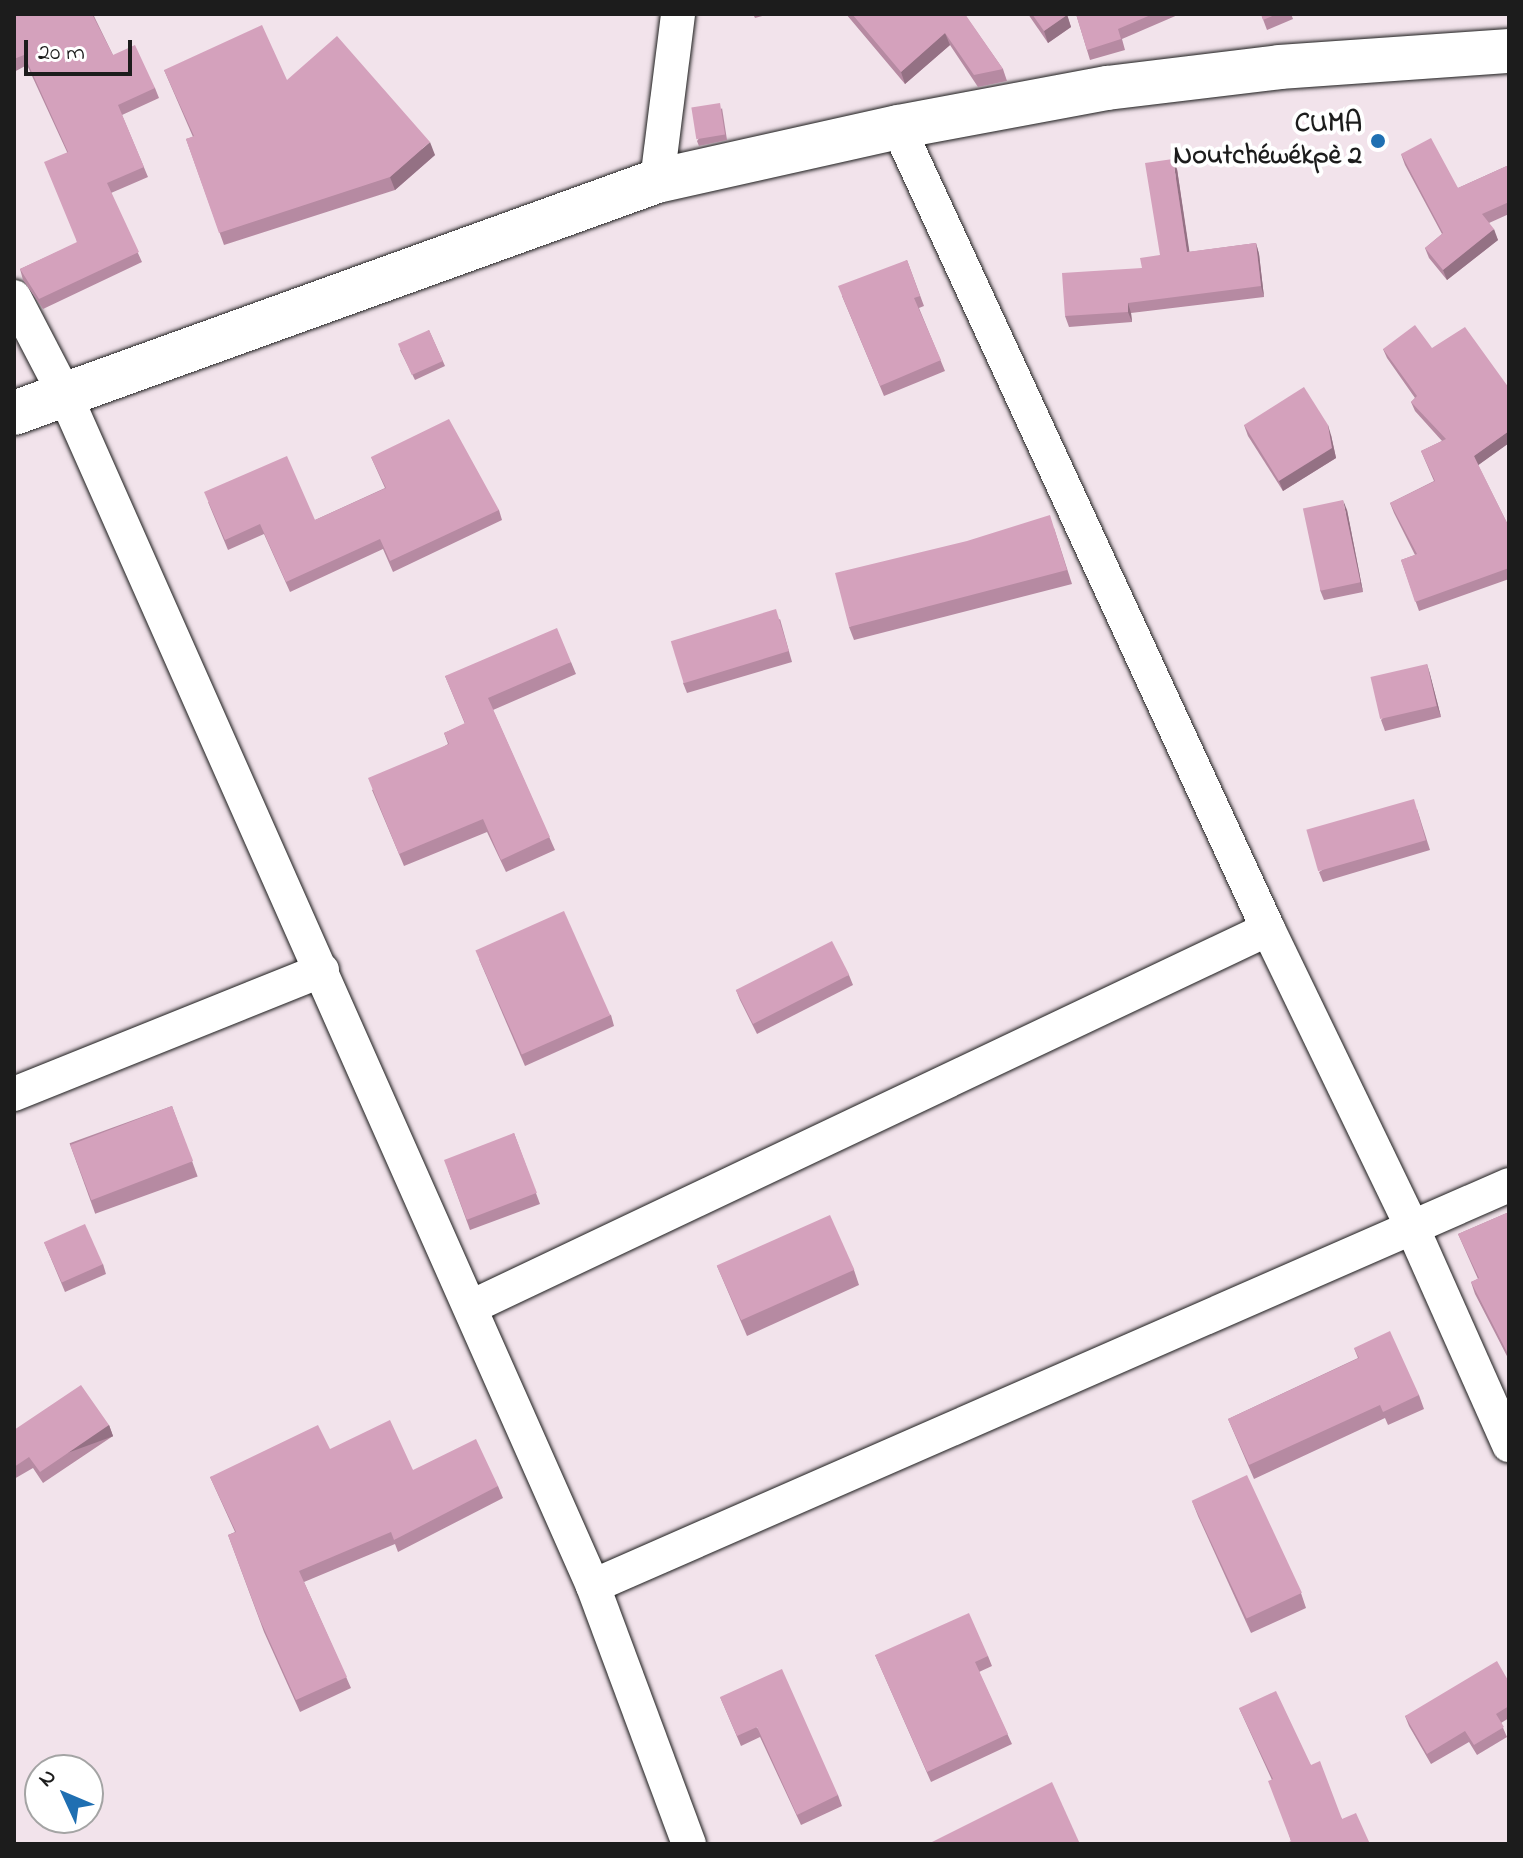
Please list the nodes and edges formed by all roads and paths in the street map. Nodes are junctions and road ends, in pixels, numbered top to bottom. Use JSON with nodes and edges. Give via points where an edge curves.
{"nodes":[{"id":1,"x":678,"y":14,"type":"edge"},
{"id":2,"x":1509,"y":51,"type":"edge"},
{"id":3,"x":898,"y":127,"type":"junction"},
{"id":4,"x":657,"y":181,"type":"junction"},
{"id":5,"x":14,"y":297,"type":"edge"},
{"id":6,"x":65,"y":395,"type":"junction"},
{"id":7,"x":14,"y":413,"type":"edge"},
{"id":8,"x":1268,"y":929,"type":"junction"},
{"id":9,"x":322,"y":970,"type":"junction"},
{"id":10,"x":14,"y":1094,"type":"edge"},
{"id":11,"x":1509,"y":1185,"type":"edge"},
{"id":12,"x":1412,"y":1227,"type":"junction"},
{"id":13,"x":471,"y":1307,"type":"junction"},
{"id":14,"x":1509,"y":1445,"type":"edge"},
{"id":15,"x":593,"y":1586,"type":"junction"},
{"id":16,"x":689,"y":1844,"type":"edge"}],
"edges":[{"from":1,"to":4,"type":"street"},
{"from":2,"to":3,"type":"main road","via":[[1280,67],[1107,88]]},
{"from":3,"to":4,"type":"main road"},
{"from":3,"to":8,"type":"street"},
{"from":4,"to":6,"type":"main road"},
{"from":5,"to":6,"type":"street"},
{"from":6,"to":7,"type":"main road"},
{"from":6,"to":9,"type":"street"},
{"from":8,"to":12,"type":"street"},
{"from":8,"to":13,"type":"street"},
{"from":9,"to":10,"type":"street"},
{"from":9,"to":13,"type":"street"},
{"from":11,"to":12,"type":"street"},
{"from":12,"to":14,"type":"street"},
{"from":12,"to":15,"type":"street"},
{"from":13,"to":15,"type":"street"},
{"from":15,"to":16,"type":"street"}]}
